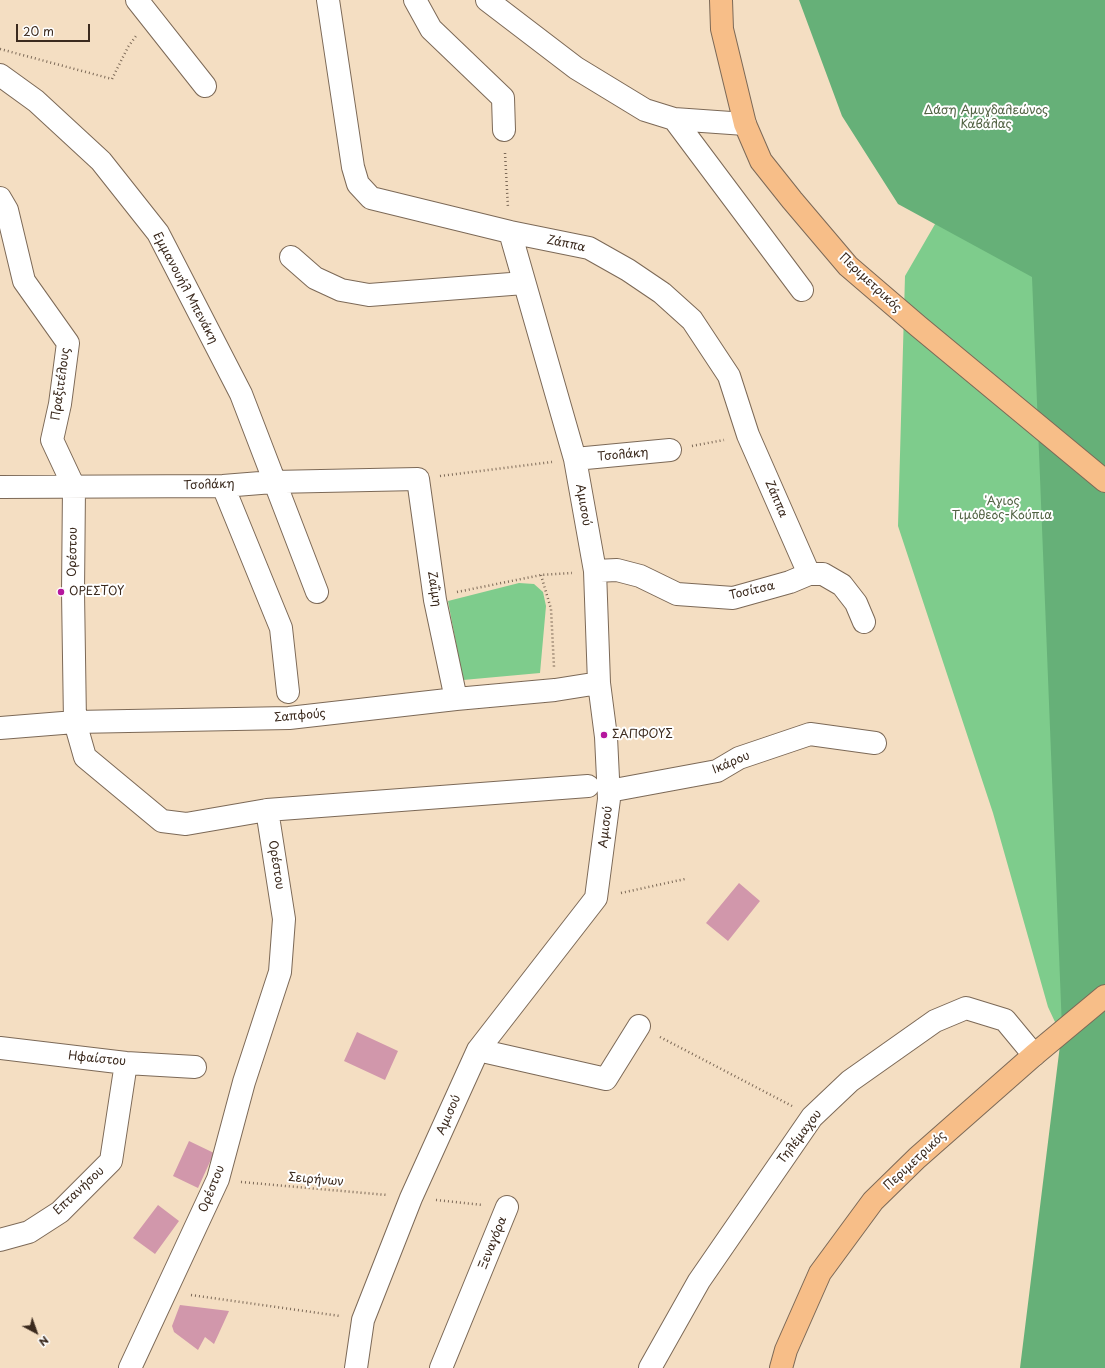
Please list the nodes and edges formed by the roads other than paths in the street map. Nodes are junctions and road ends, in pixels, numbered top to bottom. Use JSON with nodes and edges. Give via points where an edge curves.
{"nodes":[{"id":1,"x":137,"y":0,"type":"edge"},
{"id":2,"x":328,"y":0,"type":"edge"},
{"id":3,"x":415,"y":0,"type":"edge"},
{"id":4,"x":487,"y":0,"type":"edge"},
{"id":5,"x":720,"y":0,"type":"edge"},
{"id":6,"x":0,"y":75,"type":"edge"},
{"id":7,"x":205,"y":86,"type":"dead end"},
{"id":8,"x":674,"y":119,"type":"junction"},
{"id":9,"x":745,"y":124,"type":"junction"},
{"id":10,"x":504,"y":130,"type":"road end"},
{"id":11,"x":0,"y":198,"type":"edge"},
{"id":12,"x":510,"y":232,"type":"junction"},
{"id":13,"x":291,"y":257,"type":"dead end"},
{"id":14,"x":524,"y":283,"type":"junction"},
{"id":15,"x":802,"y":290,"type":"dead end"},
{"id":16,"x":670,"y":450,"type":"road end"},
{"id":17,"x":576,"y":459,"type":"junction"},
{"id":18,"x":418,"y":479,"type":"joint"},
{"id":19,"x":1105,"y":481,"type":"edge"},
{"id":20,"x":273,"y":482,"type":"junction"},
{"id":21,"x":223,"y":486,"type":"junction"},
{"id":22,"x":0,"y":487,"type":"edge"},
{"id":23,"x":74,"y":487,"type":"junction"},
{"id":24,"x":595,"y":571,"type":"junction"},
{"id":25,"x":809,"y":574,"type":"junction"},
{"id":26,"x":317,"y":592,"type":"dead end"},
{"id":27,"x":864,"y":622,"type":"dead end"},
{"id":28,"x":599,"y":683,"type":"junction"},
{"id":29,"x":288,"y":692,"type":"dead end"},
{"id":30,"x":456,"y":699,"type":"junction"},
{"id":31,"x":75,"y":722,"type":"junction"},
{"id":32,"x":0,"y":728,"type":"edge"},
{"id":33,"x":875,"y":743,"type":"dead end"},
{"id":34,"x":588,"y":786,"type":"dead end"},
{"id":35,"x":609,"y":791,"type":"junction"},
{"id":36,"x":267,"y":810,"type":"junction"},
{"id":37,"x":1105,"y":996,"type":"edge"},
{"id":38,"x":639,"y":1026,"type":"road end"},
{"id":39,"x":0,"y":1048,"type":"edge"},
{"id":40,"x":478,"y":1050,"type":"junction"},
{"id":41,"x":1034,"y":1055,"type":"junction"},
{"id":42,"x":126,"y":1063,"type":"junction"},
{"id":43,"x":195,"y":1067,"type":"dead end"},
{"id":44,"x":507,"y":1207,"type":"road end"},
{"id":45,"x":0,"y":1240,"type":"edge"},
{"id":46,"x":130,"y":1368,"type":"edge"},
{"id":47,"x":356,"y":1368,"type":"edge"},
{"id":48,"x":441,"y":1368,"type":"edge"},
{"id":49,"x":650,"y":1368,"type":"edge"},
{"id":50,"x":781,"y":1368,"type":"edge"}],
"edges":[{"from":1,"to":7,"type":"street"},
{"from":2,"to":12,"type":"street","name":"Ζάππα","via":[[353,167],[358,184],[371,198]]},
{"from":3,"to":10,"type":"street","via":[[432,29],[503,98]]},
{"from":4,"to":8,"type":"street","via":[[576,68],[645,110]]},
{"from":5,"to":9,"type":"main road","name":"Περιμετρικός","via":[[722,29]]},
{"from":6,"to":20,"type":"street","name":"Εμμανουήλ Μπενάκη","via":[[36,101],[101,161],[158,234],[241,394]]},
{"from":8,"to":9,"type":"street"},
{"from":8,"to":15,"type":"street"},
{"from":9,"to":19,"type":"main road","name":"Περιμετρικός","via":[[761,161],[848,266]]},
{"from":11,"to":23,"type":"street","name":"Πραξιτέλους","via":[[7,210],[24,281],[68,343],[60,404],[52,440]]},
{"from":12,"to":14,"type":"street","name":"Αμισού"},
{"from":12,"to":25,"type":"street","name":"Ζάππα","via":[[588,248],[662,293],[692,320],[729,376],[748,435]]},
{"from":13,"to":14,"type":"street","via":[[315,278],[341,290],[369,295]]},
{"from":14,"to":17,"type":"street","name":"Αμισού"},
{"from":16,"to":17,"type":"street","name":"Τσολάκη"},
{"from":17,"to":24,"type":"street","name":"Αμισού"},
{"from":18,"to":20,"type":"street","name":"Τσολάκη"},
{"from":18,"to":30,"type":"street","name":"Ζαΐμη","via":[[435,600]]},
{"from":20,"to":21,"type":"street","name":"Τσολάκη"},
{"from":20,"to":26,"type":"street","name":"Εμμανουήλ Μπενάκη"},
{"from":21,"to":23,"type":"street","name":"Τσολάκη"},
{"from":21,"to":29,"type":"street","via":[[281,628]]},
{"from":22,"to":23,"type":"street","name":"Τσολάκη"},
{"from":23,"to":31,"type":"street","name":"Ορέστου"},
{"from":24,"to":25,"type":"street","name":"Τοσίτσα","via":[[617,570],[640,576],[677,594],[733,598]]},
{"from":24,"to":28,"type":"street","name":"Αμισού"},
{"from":25,"to":27,"type":"street","via":[[823,574],[842,585],[856,603]]},
{"from":28,"to":30,"type":"street","name":"Σαπφούς","via":[[555,690]]},
{"from":28,"to":35,"type":"street","name":"Αμισού"},
{"from":30,"to":31,"type":"street","name":"Σαπφούς","via":[[289,718]]},
{"from":31,"to":32,"type":"street","name":"Σαπφούς"},
{"from":31,"to":36,"type":"street","name":"Ορέστου","via":[[85,757],[162,821],[186,824]]},
{"from":33,"to":35,"type":"street","name":"Ικάρου","via":[[810,734],[739,758],[717,771]]},
{"from":34,"to":36,"type":"street"},
{"from":35,"to":40,"type":"street","name":"Αμισού","via":[[596,898]]},
{"from":36,"to":46,"type":"street","name":"Ορέστου","via":[[284,919],[280,972],[244,1082],[218,1180]]},
{"from":37,"to":41,"type":"main road","name":"Περιμετρικός"},
{"from":38,"to":40,"type":"street","via":[[606,1079]]},
{"from":39,"to":42,"type":"street","name":"Ηφαίστου"},
{"from":40,"to":47,"type":"street","name":"Αμισού","via":[[411,1198],[363,1320]]},
{"from":41,"to":49,"type":"street","name":"Τηλέμαχου","via":[[1005,1020],[966,1008],[935,1021],[857,1077],[812,1117],[699,1280]]},
{"from":41,"to":50,"type":"main road","name":"Περιμετρικός","via":[[917,1158],[873,1201],[820,1273],[786,1350]]},
{"from":42,"to":43,"type":"street","name":"Ηφαίστου"},
{"from":42,"to":45,"type":"street","name":"Επτανήσου","via":[[111,1161],[60,1212],[29,1232]]},
{"from":44,"to":48,"type":"street","name":"Ξεναγόρα"}]}
